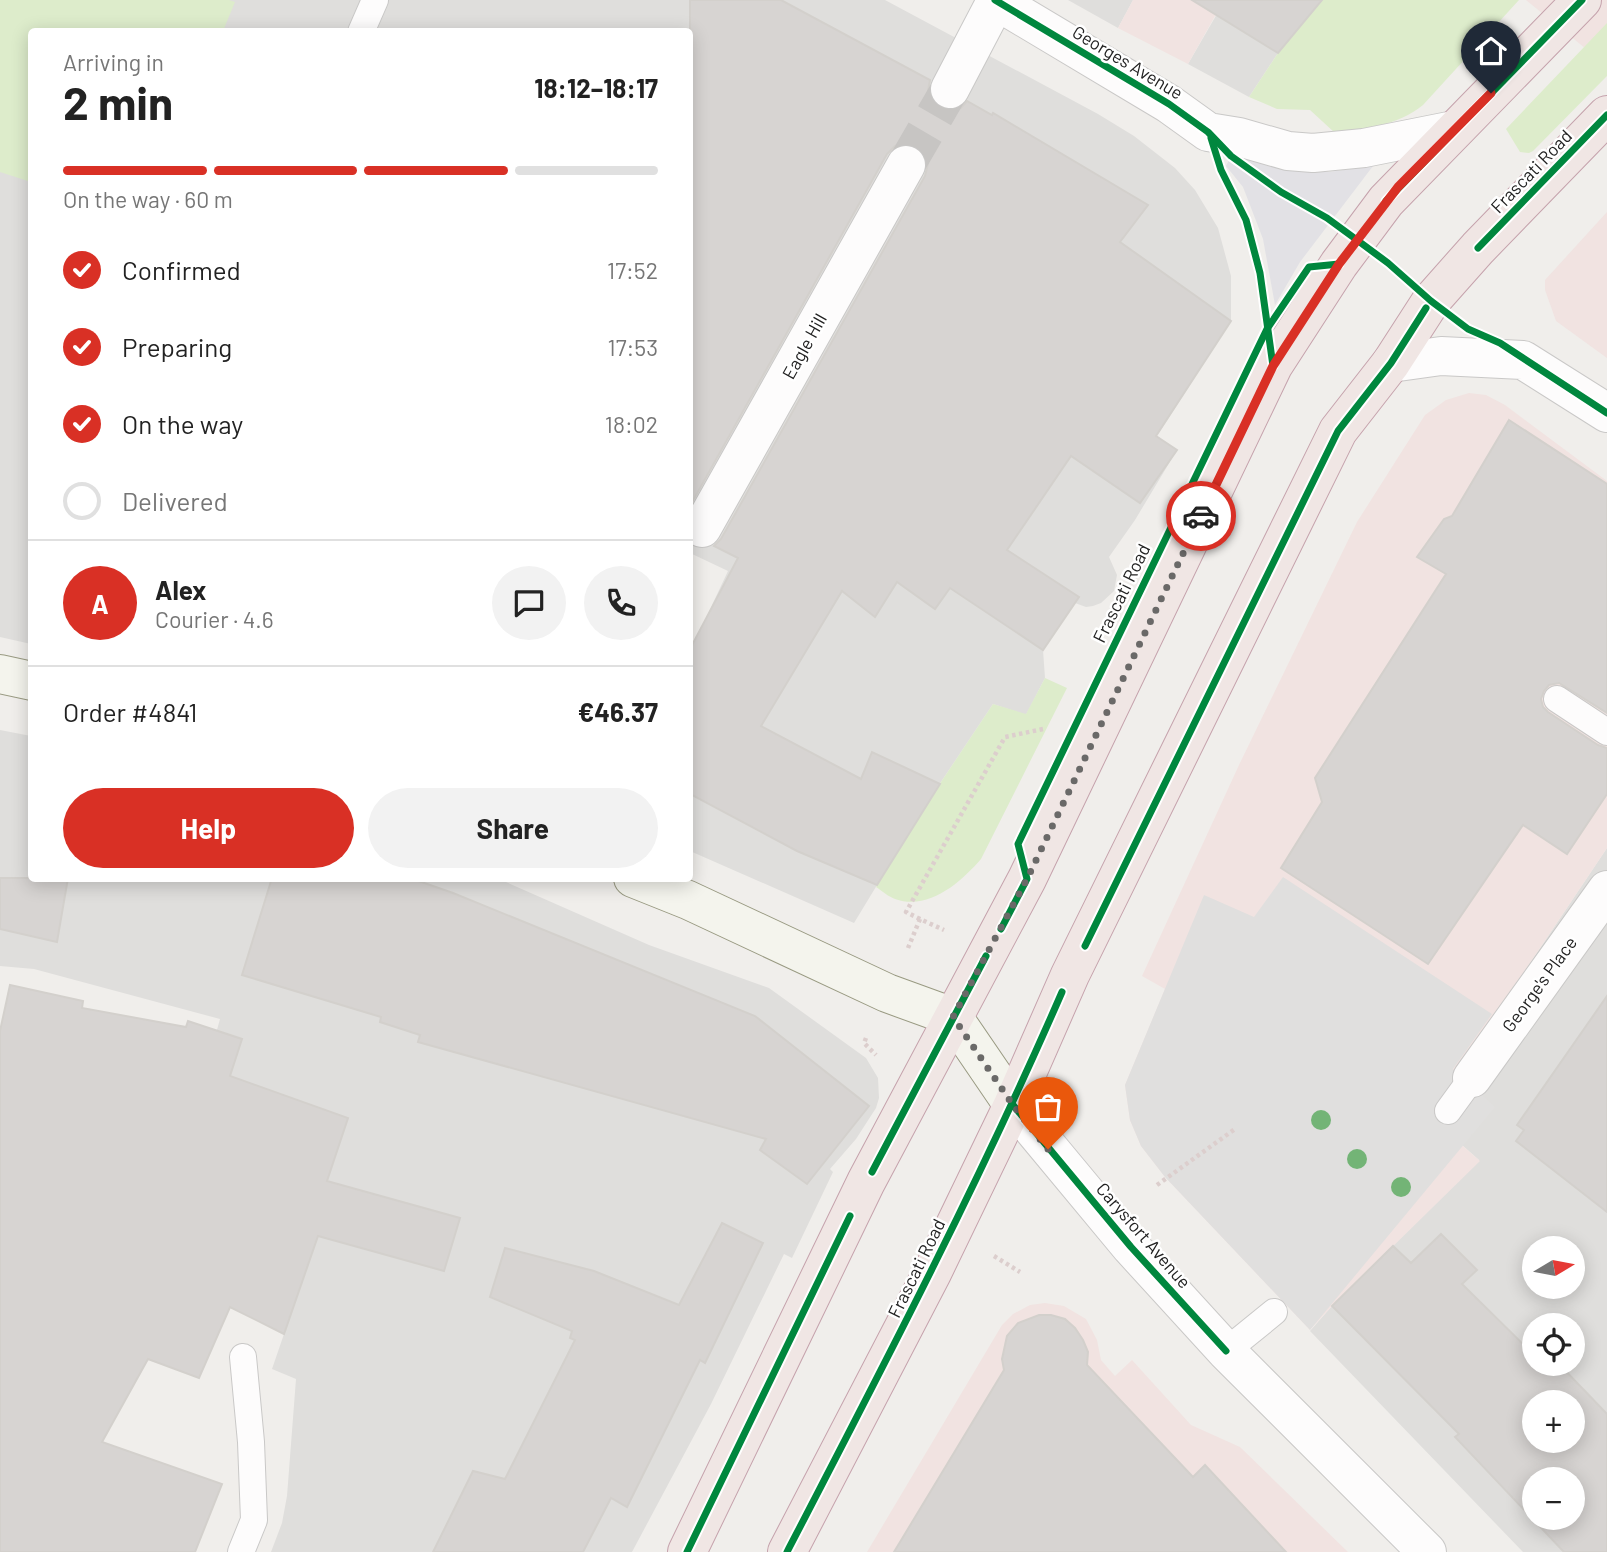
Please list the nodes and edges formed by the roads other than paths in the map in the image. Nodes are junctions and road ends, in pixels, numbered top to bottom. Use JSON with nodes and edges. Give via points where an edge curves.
{"nodes":[{"id":1,"x":375,"y":0,"type":"edge"},
{"id":2,"x":995,"y":0,"type":"edge"},
{"id":3,"x":1582,"y":0,"type":"edge"},
{"id":4,"x":364,"y":28,"type":"edge"},
{"id":5,"x":950,"y":89,"type":"tunnel mouth"},
{"id":6,"x":1607,"y":115,"type":"edge"},
{"id":7,"x":1454,"y":130,"type":"junction"},
{"id":8,"x":906,"y":165,"type":"tunnel mouth"},
{"id":9,"x":1391,"y":363,"type":"junction"},
{"id":10,"x":1607,"y":413,"type":"edge"},
{"id":11,"x":702,"y":528,"type":"dead end"},
{"id":12,"x":0,"y":674,"type":"edge"},
{"id":13,"x":28,"y":680,"type":"edge"},
{"id":14,"x":1557,"y":699,"type":"dead end"},
{"id":15,"x":1607,"y":732,"type":"edge"},
{"id":16,"x":643,"y":882,"type":"edge"},
{"id":17,"x":1607,"y":890,"type":"edge"},
{"id":18,"x":953,"y":1017,"type":"junction"},
{"id":19,"x":1472,"y":1078,"type":"joint"},
{"id":20,"x":1013,"y":1105,"type":"junction"},
{"id":21,"x":1448,"y":1111,"type":"dead end"},
{"id":22,"x":1273,"y":1312,"type":"dead end"},
{"id":23,"x":1226,"y":1351,"type":"junction"},
{"id":24,"x":243,"y":1357,"type":"dead end"},
{"id":25,"x":241,"y":1552,"type":"edge"},
{"id":26,"x":687,"y":1552,"type":"edge"},
{"id":27,"x":788,"y":1552,"type":"edge"},
{"id":28,"x":1427,"y":1552,"type":"edge"}],
"edges":[{"from":1,"to":4,"type":"lane"},
{"from":2,"to":5,"type":"street"},
{"from":2,"to":7,"type":"street","name":"Georges Avenue","via":[[1208,132],[1313,153]]},
{"from":3,"to":7,"type":"highway"},
{"from":6,"to":9,"type":"highway","name":"Frascati Road","via":[[1430,302]]},
{"from":7,"to":18,"type":"highway","via":[[1377,212],[1273,366],[1027,879]]},
{"from":8,"to":11,"type":"street","name":"Eagle Hill"},
{"from":9,"to":10,"type":"street","via":[[1441,356],[1522,360]]},
{"from":9,"to":20,"type":"highway","name":"Frascati Road","via":[[1338,431],[1070,975]]},
{"from":12,"to":13,"type":"main road"},
{"from":14,"to":15,"type":"lane"},
{"from":16,"to":18,"type":"main road","via":[[887,993]]},
{"from":17,"to":19,"type":"street","name":"George's Place"},
{"from":18,"to":20,"type":"main road","name":"Carysfort Avenue"},
{"from":18,"to":26,"type":"highway","via":[[866,1182]]},
{"from":19,"to":21,"type":"lane"},
{"from":20,"to":23,"type":"street","name":"Carysfort Avenue","via":[[1131,1247]]},
{"from":20,"to":27,"type":"highway","name":"Frascati Road"},
{"from":22,"to":23,"type":"lane"},
{"from":23,"to":28,"type":"street","name":"Carysfort Avenue"},
{"from":24,"to":25,"type":"lane","via":[[254,1520]]}]}
